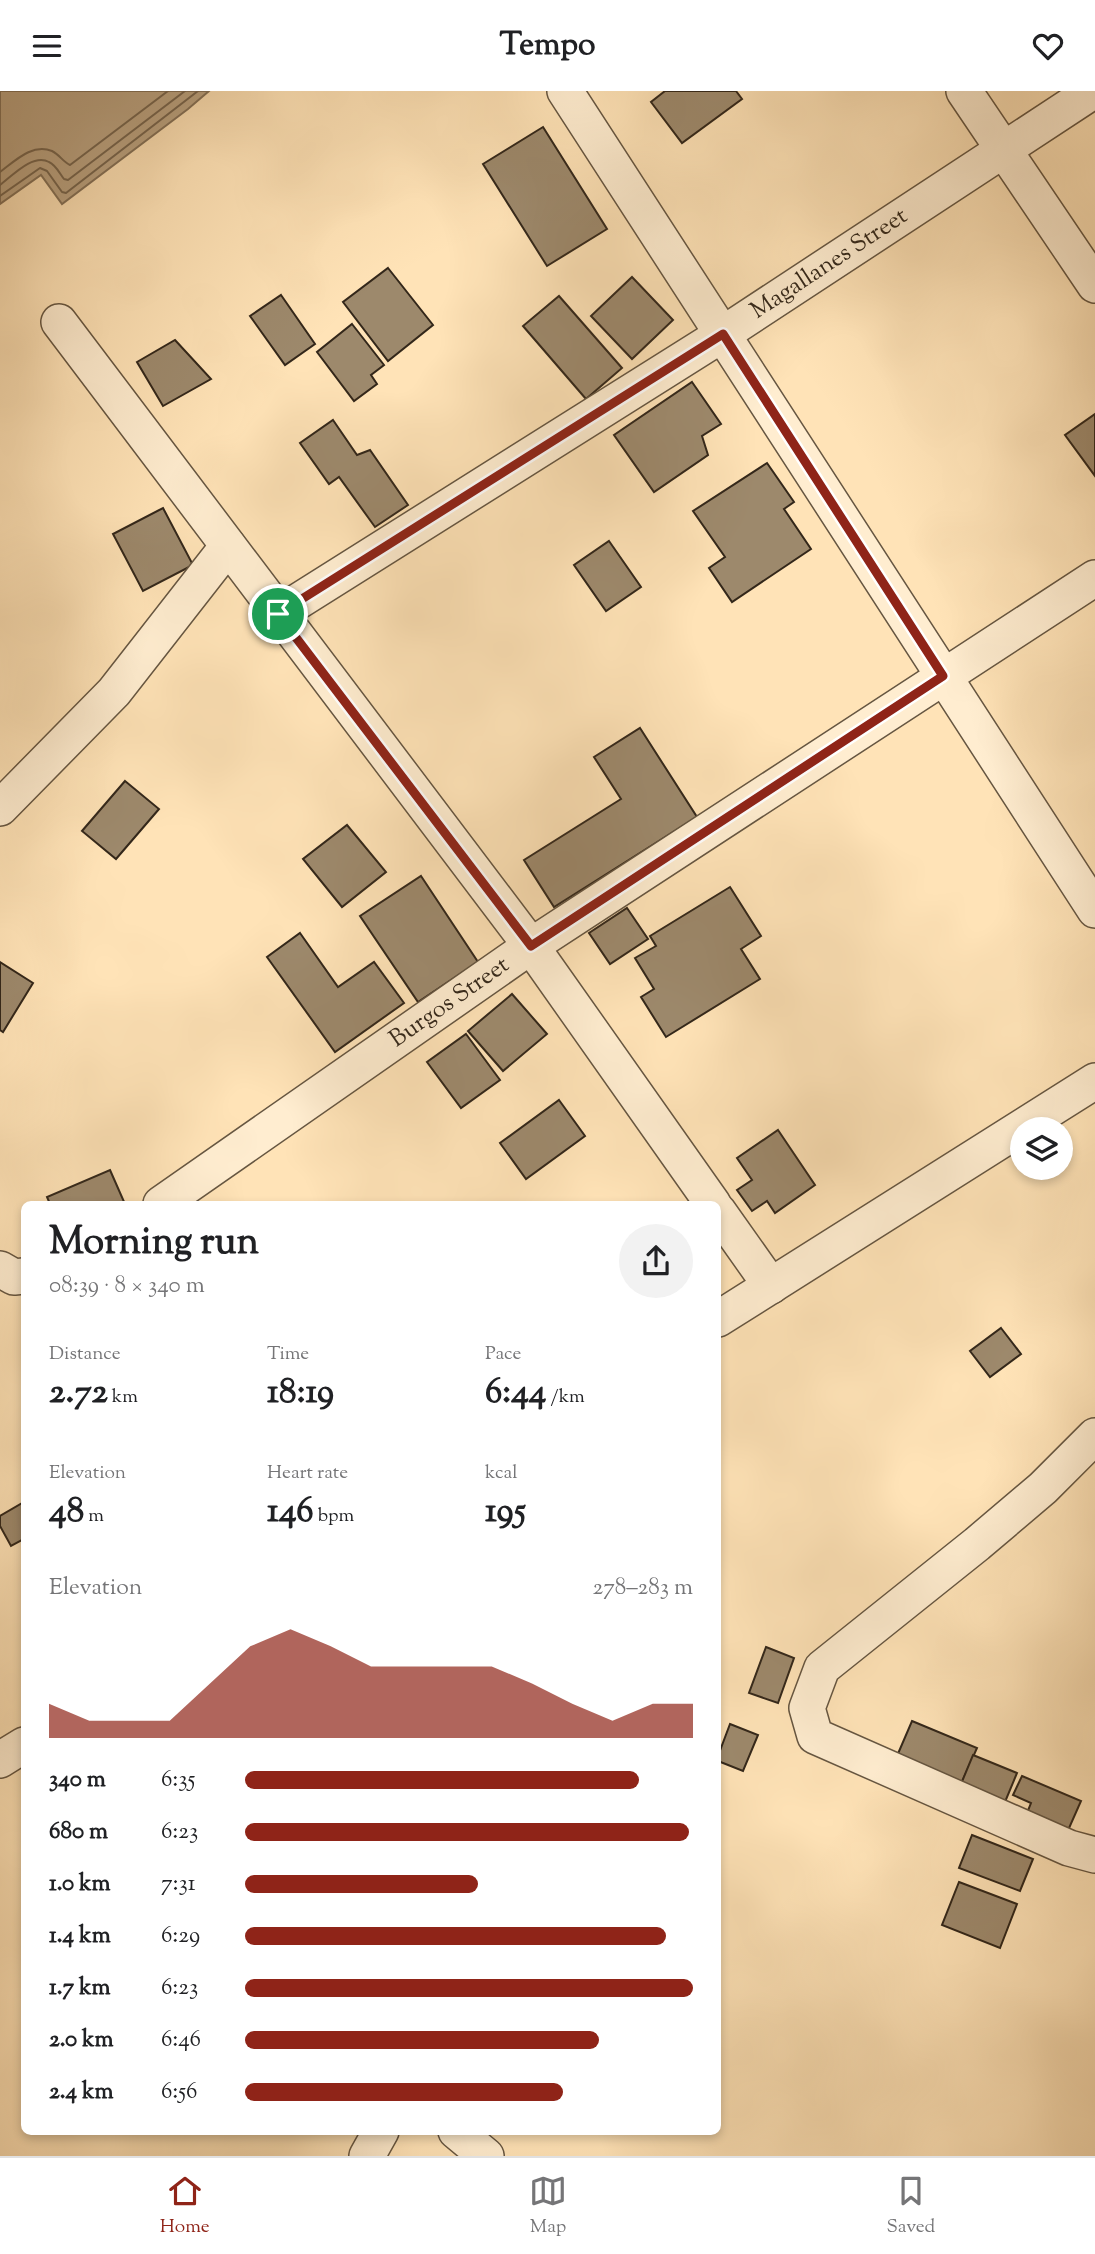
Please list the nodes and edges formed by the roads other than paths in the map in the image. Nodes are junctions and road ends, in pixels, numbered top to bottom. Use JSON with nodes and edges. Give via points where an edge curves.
{"nodes":[{"id":1,"x":565,"y":91,"type":"edge"},
{"id":2,"x":964,"y":91,"type":"edge"},
{"id":3,"x":1093,"y":91,"type":"edge"},
{"id":4,"x":1004,"y":149,"type":"junction"},
{"id":5,"x":1095,"y":285,"type":"edge"},
{"id":6,"x":59,"y":322,"type":"dead end"},
{"id":7,"x":723,"y":334,"type":"junction"},
{"id":8,"x":228,"y":546,"type":"junction"},
{"id":9,"x":1095,"y":578,"type":"edge"},
{"id":10,"x":278,"y":614,"type":"junction"},
{"id":11,"x":943,"y":676,"type":"junction"},
{"id":12,"x":0,"y":808,"type":"edge"},
{"id":13,"x":1095,"y":910,"type":"edge"},
{"id":14,"x":531,"y":946,"type":"junction"},
{"id":15,"x":1095,"y":1081,"type":"edge"},
{"id":16,"x":165,"y":1201,"type":"edge"},
{"id":17,"x":711,"y":1201,"type":"edge"},
{"id":18,"x":721,"y":1214,"type":"edge"},
{"id":19,"x":0,"y":1269,"type":"edge"},
{"id":20,"x":21,"y":1276,"type":"edge"},
{"id":21,"x":771,"y":1286,"type":"junction"},
{"id":22,"x":721,"y":1317,"type":"edge"},
{"id":23,"x":1095,"y":1436,"type":"edge"},
{"id":24,"x":21,"y":1747,"type":"edge"},
{"id":25,"x":0,"y":1760,"type":"edge"},
{"id":26,"x":1095,"y":1856,"type":"edge"},
{"id":27,"x":379,"y":2135,"type":"edge"},
{"id":28,"x":461,"y":2135,"type":"edge"},
{"id":29,"x":366,"y":2156,"type":"edge"},
{"id":30,"x":486,"y":2156,"type":"edge"}],
"edges":[{"from":1,"to":7,"type":"street"},
{"from":2,"to":4,"type":"street"},
{"from":3,"to":4,"type":"street","name":"Magallanes Street"},
{"from":4,"to":5,"type":"street"},
{"from":4,"to":7,"type":"street","name":"Magallanes Street"},
{"from":6,"to":8,"type":"street"},
{"from":7,"to":10,"type":"street","name":"Magallanes Street"},
{"from":7,"to":11,"type":"street"},
{"from":8,"to":10,"type":"street"},
{"from":8,"to":12,"type":"street","via":[[114,692]]},
{"from":9,"to":11,"type":"street","name":"Burgos Street"},
{"from":10,"to":14,"type":"street"},
{"from":11,"to":13,"type":"street"},
{"from":11,"to":14,"type":"street","name":"Burgos Street"},
{"from":14,"to":16,"type":"street","name":"Burgos Street"},
{"from":14,"to":17,"type":"street"},
{"from":15,"to":21,"type":"street"},
{"from":18,"to":21,"type":"street"},
{"from":19,"to":20,"type":"street"},
{"from":21,"to":22,"type":"street"},
{"from":23,"to":26,"type":"street","via":[[977,1545],[822,1668],[807,1708],[815,1736]]},
{"from":24,"to":25,"type":"street"},
{"from":27,"to":29,"type":"street"},
{"from":28,"to":30,"type":"street"}]}
